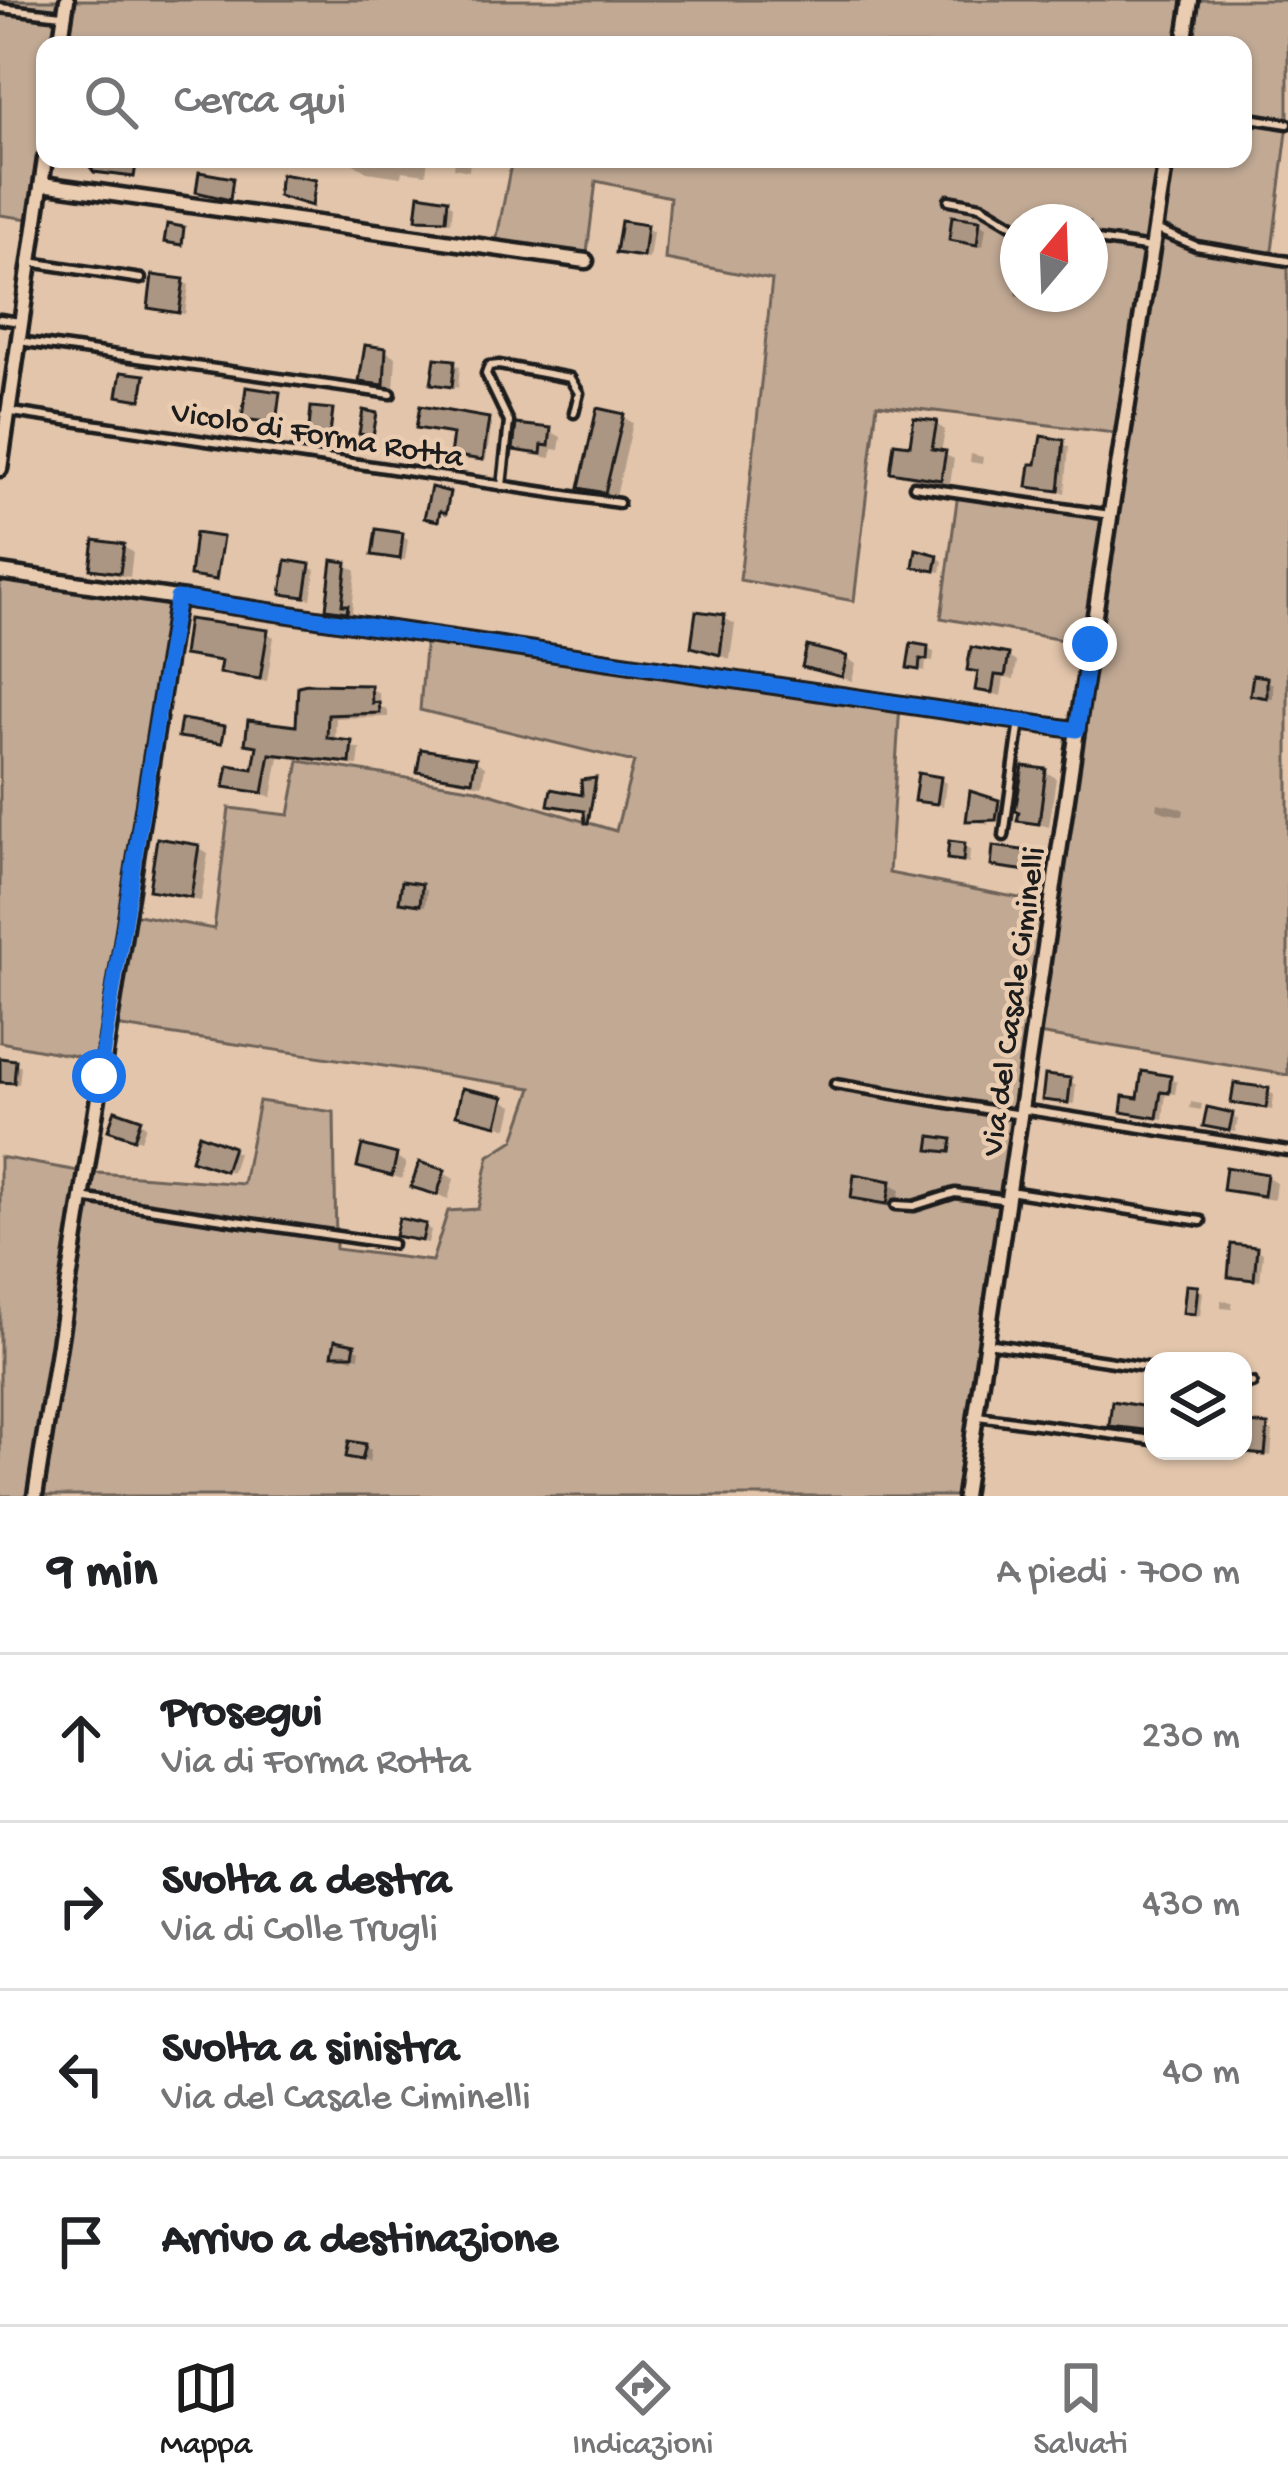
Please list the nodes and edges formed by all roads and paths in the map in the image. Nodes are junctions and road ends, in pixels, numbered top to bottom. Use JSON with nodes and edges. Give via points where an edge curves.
{"nodes":[{"id":1,"x":67,"y":0,"type":"edge"},
{"id":2,"x":1191,"y":0,"type":"edge"},
{"id":3,"x":0,"y":8,"type":"edge"},
{"id":4,"x":64,"y":15,"type":"junction"},
{"id":5,"x":62,"y":36,"type":"edge"},
{"id":6,"x":1185,"y":36,"type":"edge"},
{"id":7,"x":1252,"y":118,"type":"edge"},
{"id":8,"x":1288,"y":124,"type":"edge"},
{"id":9,"x":44,"y":168,"type":"edge"},
{"id":10,"x":1165,"y":168,"type":"edge"},
{"id":11,"x":42,"y":184,"type":"junction"},
{"id":12,"x":949,"y":200,"type":"dead end"},
{"id":13,"x":1000,"y":217,"type":"edge"},
{"id":14,"x":1155,"y":229,"type":"junction"},
{"id":15,"x":1108,"y":242,"type":"edge"},
{"id":16,"x":1152,"y":248,"type":"junction"},
{"id":17,"x":586,"y":261,"type":"dead end"},
{"id":18,"x":1288,"y":261,"type":"edge"},
{"id":19,"x":30,"y":262,"type":"junction"},
{"id":20,"x":141,"y":279,"type":"dead end"},
{"id":21,"x":0,"y":319,"type":"edge"},
{"id":22,"x":21,"y":322,"type":"junction"},
{"id":23,"x":19,"y":341,"type":"junction"},
{"id":24,"x":391,"y":394,"type":"dead end"},
{"id":25,"x":8,"y":412,"type":"junction"},
{"id":26,"x":574,"y":413,"type":"dead end"},
{"id":27,"x":0,"y":469,"type":"edge"},
{"id":28,"x":502,"y":486,"type":"junction"},
{"id":29,"x":914,"y":486,"type":"dead end"},
{"id":30,"x":619,"y":503,"type":"dead end"},
{"id":31,"x":1110,"y":515,"type":"junction"},
{"id":32,"x":0,"y":572,"type":"edge"},
{"id":33,"x":177,"y":598,"type":"junction"},
{"id":34,"x":1020,"y":722,"type":"junction"},
{"id":35,"x":1077,"y":730,"type":"junction"},
{"id":36,"x":1004,"y":836,"type":"dead end"},
{"id":37,"x":836,"y":1084,"type":"dead end"},
{"id":38,"x":1021,"y":1112,"type":"junction"},
{"id":39,"x":1288,"y":1151,"type":"edge"},
{"id":40,"x":1008,"y":1195,"type":"junction"},
{"id":41,"x":80,"y":1198,"type":"junction"},
{"id":42,"x":896,"y":1205,"type":"dead end"},
{"id":43,"x":1202,"y":1221,"type":"dead end"},
{"id":44,"x":392,"y":1244,"type":"dead end"},
{"id":45,"x":987,"y":1343,"type":"junction"},
{"id":46,"x":1144,"y":1367,"type":"edge"},
{"id":47,"x":976,"y":1416,"type":"junction"},
{"id":48,"x":1144,"y":1439,"type":"edge"},
{"id":49,"x":35,"y":1496,"type":"edge"},
{"id":50,"x":964,"y":1496,"type":"edge"}],
"edges":[{"from":1,"to":4,"type":"street"},
{"from":2,"to":6,"type":"street"},
{"from":3,"to":4,"type":"lane"},
{"from":4,"to":5,"type":"street"},
{"from":7,"to":8,"type":"lane"},
{"from":9,"to":11,"type":"street"},
{"from":10,"to":14,"type":"street","name":"Via del Casale Ciminelli"},
{"from":11,"to":17,"type":"street"},
{"from":11,"to":19,"type":"street"},
{"from":12,"to":13,"type":"lane"},
{"from":14,"to":16,"type":"street","name":"Via del Casale Ciminelli"},
{"from":14,"to":18,"type":"lane","via":[[1196,246]]},
{"from":15,"to":16,"type":"lane"},
{"from":16,"to":31,"type":"street","name":"Via del Casale Ciminelli"},
{"from":19,"to":20,"type":"lane"},
{"from":19,"to":22,"type":"street"},
{"from":21,"to":22,"type":"lane"},
{"from":22,"to":23,"type":"street"},
{"from":23,"to":24,"type":"lane","name":"Vicolo di Forma Rotta"},
{"from":23,"to":25,"type":"street"},
{"from":25,"to":27,"type":"street"},
{"from":25,"to":28,"type":"lane","name":"Vicolo di Forma Rotta"},
{"from":26,"to":28,"type":"lane","via":[[579,393],[570,378],[489,366],[485,374],[508,422]]},
{"from":28,"to":30,"type":"lane","name":"Vicolo di Forma Rotta"},
{"from":29,"to":31,"type":"lane"},
{"from":31,"to":35,"type":"street","name":"Via del Casale Ciminelli"},
{"from":32,"to":33,"type":"street"},
{"from":33,"to":34,"type":"street"},
{"from":33,"to":41,"type":"street"},
{"from":34,"to":35,"type":"street"},
{"from":34,"to":36,"type":"lane"},
{"from":35,"to":38,"type":"street","name":"Via del Casale Ciminelli"},
{"from":37,"to":38,"type":"lane"},
{"from":38,"to":39,"type":"lane"},
{"from":38,"to":40,"type":"street","name":"Via del Casale Ciminelli"},
{"from":40,"to":42,"type":"lane","via":[[955,1192]]},
{"from":40,"to":43,"type":"lane"},
{"from":40,"to":45,"type":"street","name":"Via del Casale Ciminelli"},
{"from":41,"to":44,"type":"lane"},
{"from":41,"to":49,"type":"street"},
{"from":45,"to":46,"type":"lane"},
{"from":45,"to":47,"type":"street","name":"Via del Casale Ciminelli"},
{"from":47,"to":48,"type":"lane"},
{"from":47,"to":50,"type":"street","name":"Via del Casale Ciminelli"}]}
